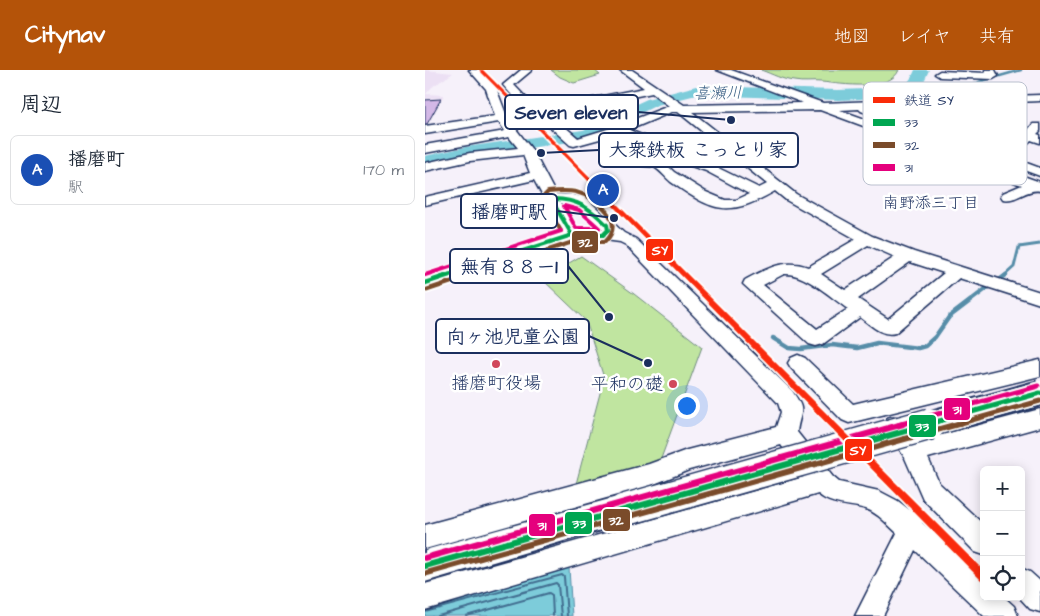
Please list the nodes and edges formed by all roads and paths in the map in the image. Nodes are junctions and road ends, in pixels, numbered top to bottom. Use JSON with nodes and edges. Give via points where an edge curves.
{"nodes":[{"id":1,"x":473,"y":70,"type":"edge"},
{"id":2,"x":527,"y":70,"type":"edge"},
{"id":3,"x":625,"y":70,"type":"edge"},
{"id":4,"x":722,"y":70,"type":"edge"},
{"id":5,"x":990,"y":70,"type":"edge"},
{"id":6,"x":751,"y":75,"type":"edge"},
{"id":7,"x":940,"y":79,"type":"edge"},
{"id":8,"x":657,"y":92,"type":"junction"},
{"id":9,"x":825,"y":95,"type":"dead end"},
{"id":10,"x":1040,"y":98,"type":"edge"},
{"id":11,"x":1027,"y":99,"type":"edge"},
{"id":12,"x":819,"y":106,"type":"junction"},
{"id":13,"x":856,"y":106,"type":"junction"},
{"id":14,"x":863,"y":106,"type":"edge"},
{"id":15,"x":680,"y":108,"type":"junction"},
{"id":16,"x":863,"y":109,"type":"edge"},
{"id":17,"x":538,"y":112,"type":"junction"},
{"id":18,"x":502,"y":118,"type":"junction"},
{"id":19,"x":863,"y":122,"type":"edge"},
{"id":20,"x":1040,"y":125,"type":"edge"},
{"id":21,"x":425,"y":130,"type":"edge"},
{"id":22,"x":618,"y":130,"type":"junction"},
{"id":23,"x":512,"y":133,"type":"junction"},
{"id":24,"x":1035,"y":137,"type":"edge"},
{"id":25,"x":425,"y":149,"type":"edge"},
{"id":26,"x":527,"y":151,"type":"junction"},
{"id":27,"x":657,"y":154,"type":"junction"},
{"id":28,"x":425,"y":167,"type":"edge"},
{"id":29,"x":1027,"y":174,"type":"edge"},
{"id":30,"x":538,"y":175,"type":"junction"},
{"id":31,"x":1038,"y":181,"type":"edge"},
{"id":32,"x":777,"y":184,"type":"junction"},
{"id":33,"x":759,"y":194,"type":"junction"},
{"id":34,"x":1008,"y":196,"type":"dead end"},
{"id":35,"x":551,"y":199,"type":"junction"},
{"id":36,"x":425,"y":201,"type":"edge"},
{"id":37,"x":610,"y":232,"type":"junction"},
{"id":38,"x":572,"y":235,"type":"junction"},
{"id":39,"x":867,"y":239,"type":"junction"},
{"id":40,"x":908,"y":256,"type":"junction"},
{"id":41,"x":957,"y":272,"type":"junction"},
{"id":42,"x":809,"y":274,"type":"junction"},
{"id":43,"x":425,"y":283,"type":"edge"},
{"id":44,"x":1040,"y":298,"type":"edge"},
{"id":45,"x":845,"y":300,"type":"junction"},
{"id":46,"x":860,"y":309,"type":"junction"},
{"id":47,"x":797,"y":363,"type":"dead end"},
{"id":48,"x":1040,"y":368,"type":"edge"},
{"id":49,"x":1040,"y":393,"type":"edge"},
{"id":50,"x":883,"y":407,"type":"junction"},
{"id":51,"x":1040,"y":418,"type":"edge"},
{"id":52,"x":786,"y":434,"type":"junction"},
{"id":53,"x":914,"y":452,"type":"junction"},
{"id":54,"x":812,"y":468,"type":"junction"},
{"id":55,"x":788,"y":491,"type":"junction"},
{"id":56,"x":855,"y":496,"type":"junction"},
{"id":57,"x":912,"y":528,"type":"junction"},
{"id":58,"x":425,"y":537,"type":"edge"},
{"id":59,"x":980,"y":539,"type":"edge"},
{"id":60,"x":425,"y":566,"type":"edge"},
{"id":61,"x":1025,"y":584,"type":"edge"},
{"id":62,"x":980,"y":593,"type":"edge"},
{"id":63,"x":425,"y":597,"type":"edge"},
{"id":64,"x":1040,"y":599,"type":"edge"},
{"id":65,"x":988,"y":601,"type":"edge"},
{"id":66,"x":869,"y":616,"type":"edge"},
{"id":67,"x":1004,"y":616,"type":"edge"}],
"edges":[{"from":1,"to":18,"type":"street","via":[[491,88]]},
{"from":2,"to":17,"type":"street","via":[[508,85]]},
{"from":3,"to":8,"type":"street"},
{"from":4,"to":6,"type":"street"},
{"from":5,"to":7,"type":"street","via":[[993,76]]},
{"from":6,"to":12,"type":"street"},
{"from":8,"to":15,"type":"street"},
{"from":8,"to":17,"type":"street"},
{"from":9,"to":13,"type":"street"},
{"from":10,"to":11,"type":"street"},
{"from":12,"to":13,"type":"street"},
{"from":12,"to":15,"type":"street"},
{"from":12,"to":19,"type":"street"},
{"from":13,"to":14,"type":"street"},
{"from":13,"to":16,"type":"street"},
{"from":15,"to":22,"type":"street"},
{"from":15,"to":32,"type":"street"},
{"from":17,"to":18,"type":"street"},
{"from":17,"to":22,"type":"street","via":[[574,142]]},
{"from":18,"to":21,"type":"street"},
{"from":18,"to":23,"type":"street"},
{"from":20,"to":24,"type":"street"},
{"from":22,"to":27,"type":"street"},
{"from":23,"to":25,"type":"street"},
{"from":23,"to":26,"type":"street"},
{"from":26,"to":28,"type":"street","via":[[470,157]]},
{"from":26,"to":30,"type":"street"},
{"from":27,"to":33,"type":"street","via":[[674,154],[712,168]]},
{"from":27,"to":33,"type":"street","via":[[661,167],[719,205],[741,204]]},
{"from":29,"to":31,"type":"street"},
{"from":30,"to":35,"type":"street"},
{"from":30,"to":36,"type":"street"},
{"from":31,"to":34,"type":"street"},
{"from":32,"to":33,"type":"street"},
{"from":32,"to":39,"type":"street","via":[[791,197]]},
{"from":35,"to":37,"type":"street","via":[[581,201]]},
{"from":35,"to":38,"type":"street"},
{"from":37,"to":38,"type":"street"},
{"from":37,"to":52,"type":"street","via":[[637,247],[785,397],[792,414]]},
{"from":38,"to":43,"type":"street"},
{"from":39,"to":40,"type":"street"},
{"from":39,"to":42,"type":"street"},
{"from":40,"to":41,"type":"street"},
{"from":40,"to":45,"type":"street"},
{"from":41,"to":44,"type":"street"},
{"from":41,"to":46,"type":"street","via":[[889,328]]},
{"from":42,"to":45,"type":"street"},
{"from":42,"to":46,"type":"street","via":[[797,267],[784,268],[751,284],[816,339]]},
{"from":45,"to":46,"type":"street"},
{"from":47,"to":50,"type":"street","via":[[849,414]]},
{"from":48,"to":50,"type":"street"},
{"from":49,"to":60,"type":"main road","bridge":true},
{"from":50,"to":53,"type":"street"},
{"from":51,"to":53,"type":"street"},
{"from":52,"to":54,"type":"street"},
{"from":52,"to":58,"type":"street","via":[[687,460],[649,476]]},
{"from":53,"to":59,"type":"street","via":[[931,491]]},
{"from":54,"to":55,"type":"street","via":[[817,479],[815,484]]},
{"from":54,"to":56,"type":"street","via":[[833,492]]},
{"from":55,"to":56,"type":"street"},
{"from":55,"to":63,"type":"street"},
{"from":56,"to":57,"type":"street","via":[[889,508]]},
{"from":57,"to":62,"type":"street"},
{"from":57,"to":66,"type":"street"},
{"from":61,"to":64,"type":"street"},
{"from":65,"to":67,"type":"street"}]}
